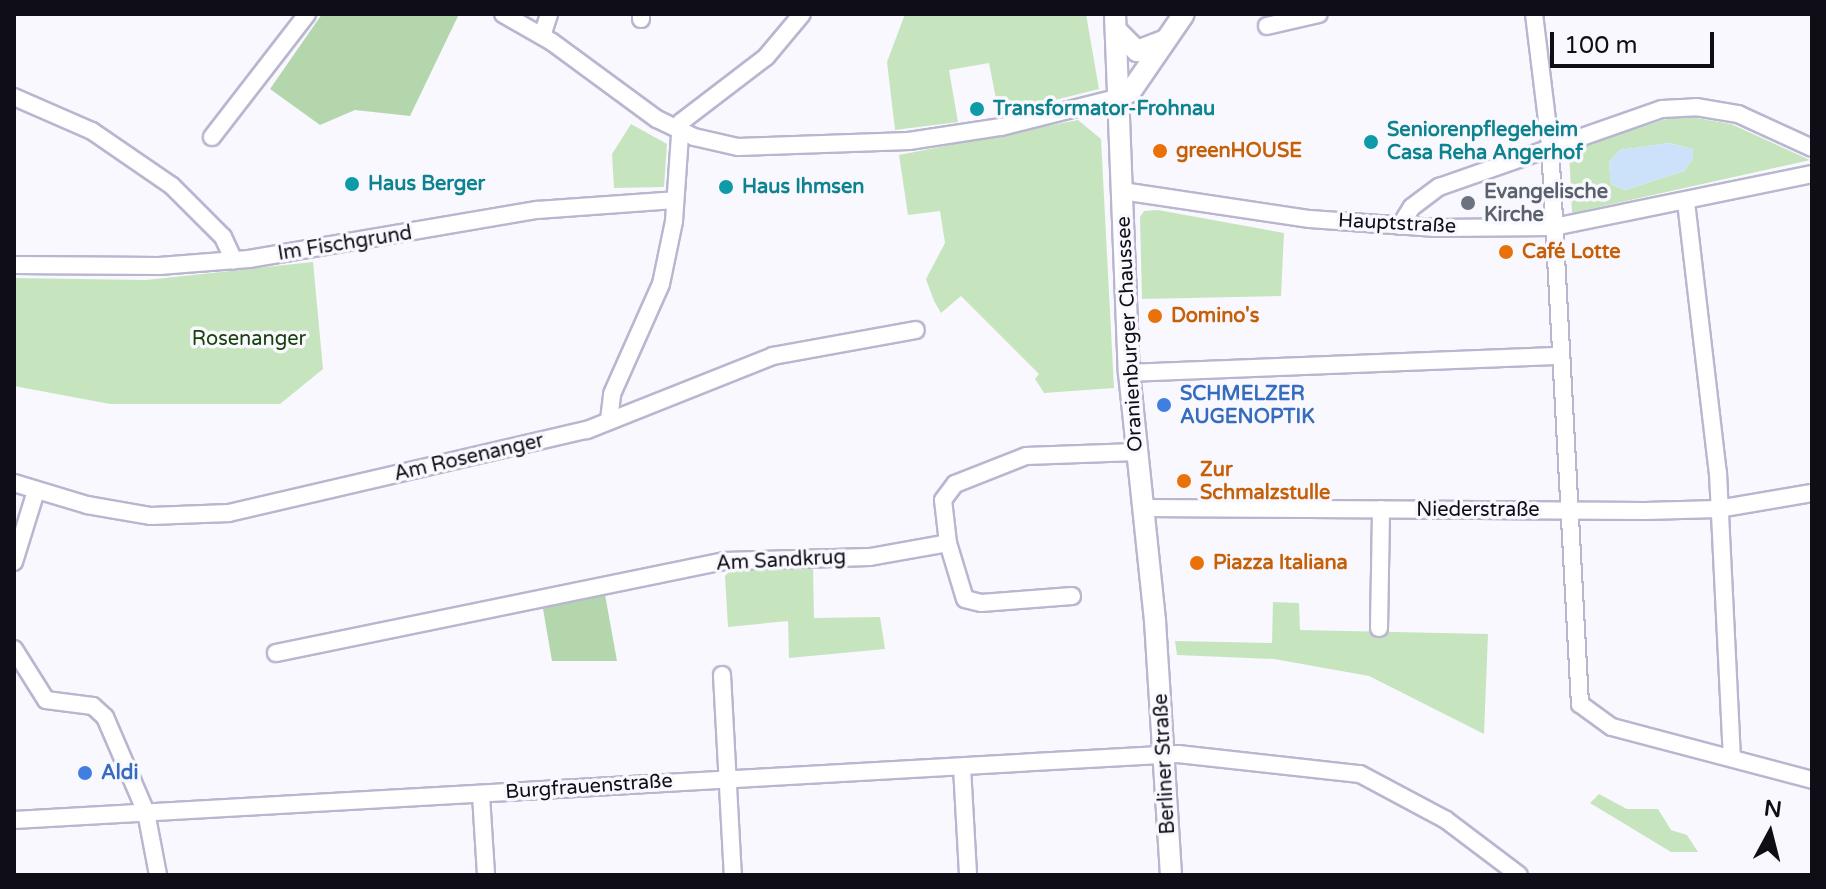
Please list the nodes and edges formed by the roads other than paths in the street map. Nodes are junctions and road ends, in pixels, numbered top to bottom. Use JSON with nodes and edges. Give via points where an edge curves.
{"nodes":[{"id":1,"x":307,"y":14,"type":"edge"},
{"id":2,"x":503,"y":14,"type":"edge"},
{"id":3,"x":549,"y":14,"type":"edge"},
{"id":4,"x":802,"y":14,"type":"edge"},
{"id":5,"x":1184,"y":14,"type":"edge"},
{"id":6,"x":1319,"y":14,"type":"edge"},
{"id":7,"x":1534,"y":14,"type":"edge"},
{"id":8,"x":1116,"y":22,"type":"edge"},
{"id":9,"x":1267,"y":26,"type":"dead end"},
{"id":10,"x":542,"y":36,"type":"junction"},
{"id":11,"x":1165,"y":40,"type":"junction"},
{"id":12,"x":14,"y":97,"type":"edge"},
{"id":13,"x":1120,"y":97,"type":"junction"},
{"id":14,"x":680,"y":131,"type":"junction"},
{"id":15,"x":212,"y":137,"type":"dead end"},
{"id":16,"x":1550,"y":145,"type":"junction"},
{"id":17,"x":1812,"y":148,"type":"edge"},
{"id":18,"x":1812,"y":174,"type":"edge"},
{"id":19,"x":1122,"y":191,"type":"junction"},
{"id":20,"x":675,"y":200,"type":"junction"},
{"id":21,"x":1686,"y":202,"type":"junction"},
{"id":22,"x":1400,"y":226,"type":"junction"},
{"id":23,"x":1554,"y":227,"type":"junction"},
{"id":24,"x":234,"y":261,"type":"junction"},
{"id":25,"x":14,"y":265,"type":"edge"},
{"id":26,"x":916,"y":330,"type":"dead end"},
{"id":27,"x":1560,"y":356,"type":"junction"},
{"id":28,"x":1129,"y":373,"type":"junction"},
{"id":29,"x":609,"y":420,"type":"junction"},
{"id":30,"x":1136,"y":452,"type":"junction"},
{"id":31,"x":14,"y":483,"type":"edge"},
{"id":32,"x":36,"y":491,"type":"junction"},
{"id":33,"x":1812,"y":493,"type":"edge"},
{"id":34,"x":1142,"y":508,"type":"junction"},
{"id":35,"x":1381,"y":509,"type":"junction"},
{"id":36,"x":1718,"y":509,"type":"junction"},
{"id":37,"x":1567,"y":510,"type":"junction"},
{"id":38,"x":948,"y":543,"type":"junction"},
{"id":39,"x":14,"y":562,"type":"edge"},
{"id":40,"x":1072,"y":596,"type":"dead end"},
{"id":41,"x":1379,"y":628,"type":"dead end"},
{"id":42,"x":14,"y":649,"type":"edge"},
{"id":43,"x":276,"y":653,"type":"dead end"},
{"id":44,"x":1157,"y":653,"type":"joint"},
{"id":45,"x":722,"y":675,"type":"dead end"},
{"id":46,"x":1165,"y":754,"type":"junction"},
{"id":47,"x":1732,"y":758,"type":"junction"},
{"id":48,"x":962,"y":767,"type":"junction"},
{"id":49,"x":727,"y":778,"type":"junction"},
{"id":50,"x":1812,"y":780,"type":"edge"},
{"id":51,"x":481,"y":795,"type":"junction"},
{"id":52,"x":146,"y":812,"type":"junction"},
{"id":53,"x":14,"y":820,"type":"edge"},
{"id":54,"x":158,"y":875,"type":"edge"},
{"id":55,"x":486,"y":875,"type":"edge"},
{"id":56,"x":733,"y":875,"type":"edge"},
{"id":57,"x":968,"y":875,"type":"edge"},
{"id":58,"x":1171,"y":875,"type":"edge"},
{"id":59,"x":1519,"y":875,"type":"edge"}],
"edges":[{"from":1,"to":15,"type":"street"},
{"from":2,"to":10,"type":"street"},
{"from":3,"to":10,"type":"street"},
{"from":4,"to":14,"type":"street","via":[[766,57],[685,117]]},
{"from":5,"to":11,"type":"main road"},
{"from":6,"to":9,"type":"street"},
{"from":7,"to":16,"type":"street"},
{"from":8,"to":11,"type":"main road","via":[[1137,51]]},
{"from":8,"to":13,"type":"main road","name":"Oranienburger Chaussee"},
{"from":10,"to":14,"type":"street","via":[[630,103]]},
{"from":11,"to":13,"type":"main road","via":[[1131,91]]},
{"from":12,"to":24,"type":"street","via":[[92,131],[172,186],[223,237]]},
{"from":13,"to":14,"type":"street","via":[[1001,127],[876,144],[738,147]]},
{"from":13,"to":19,"type":"main road","name":"Oranienburger Chaussee"},
{"from":14,"to":20,"type":"street"},
{"from":16,"to":17,"type":"street","via":[[1662,109],[1696,107],[1738,114]]},
{"from":16,"to":22,"type":"street","via":[[1439,187],[1412,207]]},
{"from":16,"to":23,"type":"street"},
{"from":18,"to":21,"type":"street","name":"Hauptstraße"},
{"from":19,"to":22,"type":"street","name":"Hauptstraße","via":[[1296,217]]},
{"from":19,"to":28,"type":"main road","name":"Oranienburger Chaussee"},
{"from":20,"to":24,"type":"street","name":"Im Fischgrund","via":[[537,210]]},
{"from":20,"to":29,"type":"street","via":[[661,284],[612,394]]},
{"from":21,"to":23,"type":"street","name":"Hauptstraße"},
{"from":21,"to":36,"type":"street"},
{"from":22,"to":23,"type":"street","name":"Hauptstraße"},
{"from":23,"to":27,"type":"street"},
{"from":24,"to":25,"type":"street","name":"Im Fischgrund","via":[[145,267]]},
{"from":26,"to":29,"type":"street","name":"Am Rosenanger","via":[[773,356]]},
{"from":27,"to":28,"type":"street"},
{"from":27,"to":37,"type":"street"},
{"from":28,"to":30,"type":"main road","name":"Oranienburger Chaussee"},
{"from":29,"to":32,"type":"street","name":"Am Rosenanger","via":[[509,450],[196,518],[116,511]]},
{"from":30,"to":34,"type":"main road","name":"Oranienburger Chaussee"},
{"from":30,"to":38,"type":"street","via":[[1026,456],[998,463],[947,492],[942,506]]},
{"from":31,"to":32,"type":"street","name":"Am Rosenanger"},
{"from":32,"to":39,"type":"street"},
{"from":33,"to":36,"type":"street","name":"Niederstraße"},
{"from":34,"to":35,"type":"street","name":"Niederstraße"},
{"from":34,"to":44,"type":"main road","name":"Oranienburger Chaussee"},
{"from":35,"to":37,"type":"street","name":"Niederstraße"},
{"from":35,"to":41,"type":"street"},
{"from":36,"to":37,"type":"street","name":"Niederstraße"},
{"from":36,"to":47,"type":"street"},
{"from":37,"to":47,"type":"street","via":[[1578,691],[1591,716],[1612,727]]},
{"from":38,"to":40,"type":"street","via":[[961,595],[971,602]]},
{"from":38,"to":43,"type":"street","name":"Am Sandkrug","via":[[870,557],[724,561]]},
{"from":42,"to":52,"type":"street","via":[[46,700],[101,711]]},
{"from":44,"to":46,"type":"main road","name":"Berliner Straße"},
{"from":45,"to":49,"type":"street"},
{"from":46,"to":48,"type":"street","name":"Burgfrauenstraße"},
{"from":46,"to":58,"type":"main road","name":"Berliner Straße"},
{"from":46,"to":59,"type":"street","name":"Burgfrauenstraße","via":[[1360,774],[1446,820]]},
{"from":47,"to":50,"type":"street"},
{"from":48,"to":49,"type":"street","name":"Burgfrauenstraße"},
{"from":48,"to":57,"type":"street"},
{"from":49,"to":51,"type":"street","name":"Burgfrauenstraße"},
{"from":49,"to":56,"type":"street"},
{"from":51,"to":52,"type":"street","name":"Burgfrauenstraße"},
{"from":51,"to":55,"type":"street"},
{"from":52,"to":53,"type":"street","name":"Burgfrauenstraße"},
{"from":52,"to":54,"type":"street"}]}
